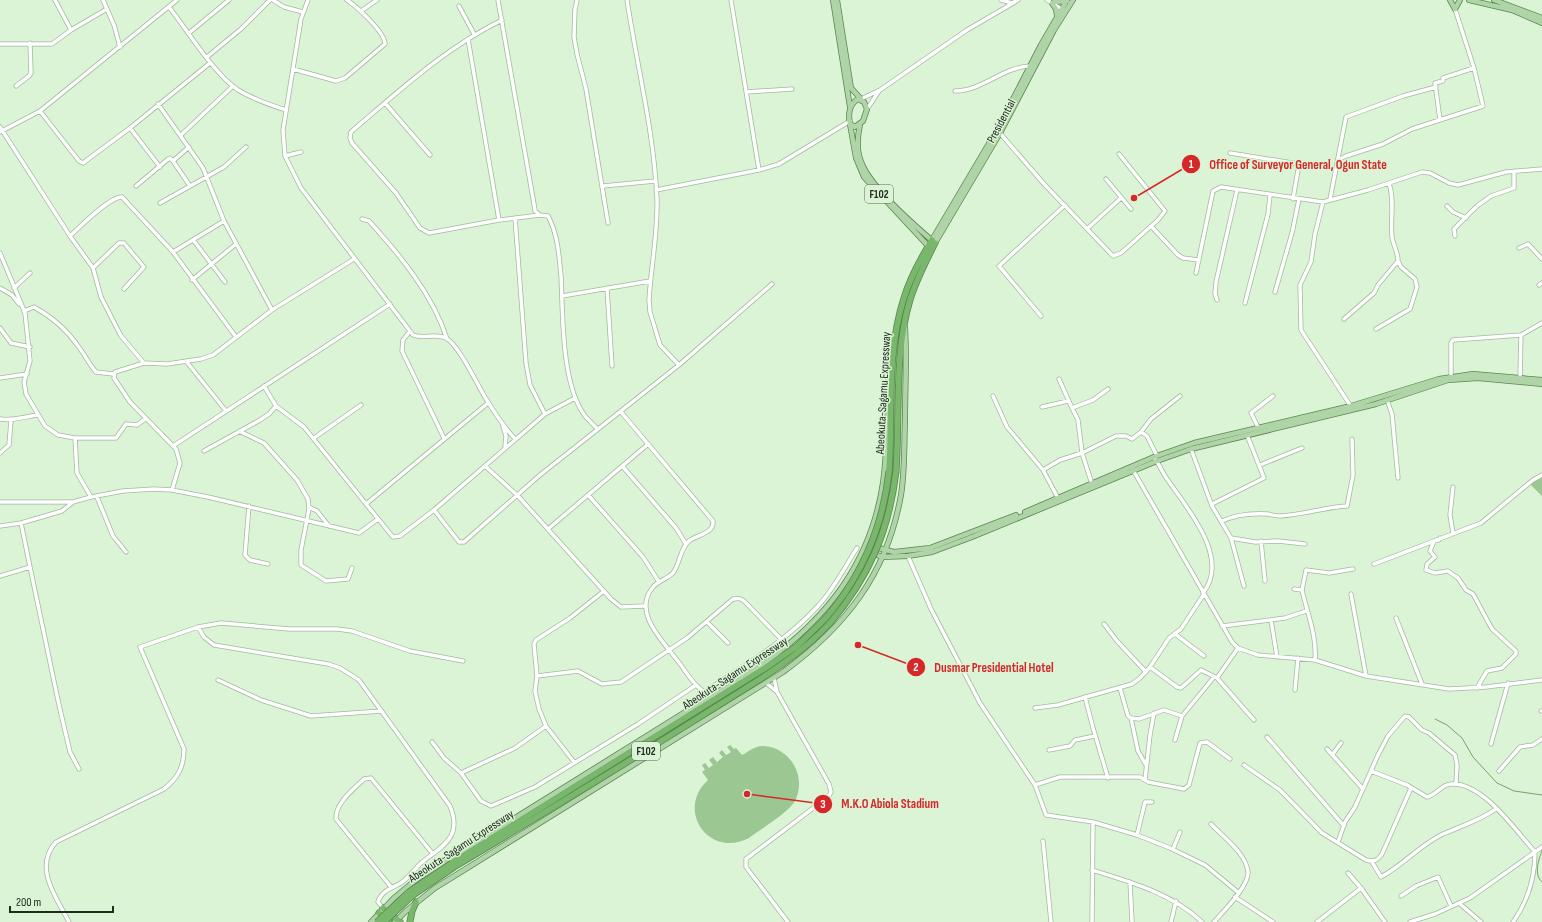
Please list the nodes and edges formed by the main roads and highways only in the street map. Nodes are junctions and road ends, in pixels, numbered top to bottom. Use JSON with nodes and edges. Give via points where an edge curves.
{"nodes":[{"id":1,"x":833,"y":0,"type":"edge"},
{"id":2,"x":837,"y":0,"type":"edge"},
{"id":3,"x":1067,"y":0,"type":"edge"},
{"id":4,"x":1073,"y":0,"type":"edge"},
{"id":5,"x":1450,"y":0,"type":"edge"},
{"id":6,"x":1460,"y":0,"type":"edge"},
{"id":7,"x":1469,"y":0,"type":"edge"},
{"id":8,"x":1494,"y":0,"type":"edge"},
{"id":9,"x":1052,"y":1,"type":"edge"},
{"id":10,"x":1474,"y":1,"type":"edge"},
{"id":11,"x":1063,"y":9,"type":"junction"},
{"id":12,"x":1057,"y":17,"type":"junction"},
{"id":13,"x":1542,"y":18,"type":"edge"},
{"id":14,"x":1542,"y":23,"type":"edge"},
{"id":15,"x":861,"y":99,"type":"junction"},
{"id":16,"x":850,"y":107,"type":"junction"},
{"id":17,"x":850,"y":123,"type":"junction"},
{"id":18,"x":860,"y":125,"type":"junction"},
{"id":19,"x":998,"y":132,"type":"junction"},
{"id":20,"x":933,"y":242,"type":"junction"},
{"id":21,"x":930,"y":248,"type":"junction"},
{"id":22,"x":898,"y":319,"type":"junction"},
{"id":23,"x":905,"y":321,"type":"junction"},
{"id":24,"x":1542,"y":380,"type":"edge"},
{"id":25,"x":1542,"y":384,"type":"edge"},
{"id":26,"x":1382,"y":400,"type":"junction"},
{"id":27,"x":1352,"y":408,"type":"junction"},
{"id":28,"x":1156,"y":458,"type":"junction"},
{"id":29,"x":1132,"y":469,"type":"junction"},
{"id":30,"x":867,"y":543,"type":"junction"},
{"id":31,"x":864,"y":550,"type":"junction"},
{"id":32,"x":885,"y":551,"type":"junction"},
{"id":33,"x":882,"y":557,"type":"junction"},
{"id":34,"x":590,"y":774,"type":"junction"},
{"id":35,"x":597,"y":784,"type":"junction"},
{"id":36,"x":453,"y":865,"type":"junction"},
{"id":37,"x":416,"y":902,"type":"junction"},
{"id":38,"x":383,"y":908,"type":"junction"},
{"id":39,"x":379,"y":913,"type":"junction"},
{"id":40,"x":397,"y":921,"type":"edge"},
{"id":41,"x":371,"y":922,"type":"edge"},
{"id":42,"x":377,"y":922,"type":"edge"},
{"id":43,"x":384,"y":922,"type":"edge"},
{"id":44,"x":389,"y":922,"type":"edge"},
{"id":45,"x":410,"y":922,"type":"edge"}],
"edges":[{"from":1,"to":16,"type":"main road","number":"F102"},
{"from":2,"to":15,"type":"main road","via":[[851,88]]},
{"from":3,"to":9,"type":"main road"},
{"from":3,"to":11,"type":"main road","name":"Presidential"},
{"from":4,"to":11,"type":"main road"},
{"from":5,"to":6,"type":"main road","via":[[1455,9]]},
{"from":7,"to":10,"type":"main road"},
{"from":8,"to":13,"type":"main road"},
{"from":9,"to":12,"type":"main road"},
{"from":10,"to":14,"type":"main road","via":[[1512,10]]},
{"from":11,"to":12,"type":"main road","name":"Presidential"},
{"from":11,"to":19,"type":"main road"},
{"from":12,"to":19,"type":"main road","name":"Presidential"},
{"from":15,"to":16,"type":"main road","via":[[853,101]]},
{"from":15,"to":18,"type":"main road","number":"F102","via":[[867,109]]},
{"from":16,"to":17,"type":"main road","number":"F102"},
{"from":17,"to":18,"type":"main road","via":[[855,127]]},
{"from":17,"to":21,"type":"main road","number":"F102","via":[[857,160],[864,177]]},
{"from":18,"to":20,"type":"main road","number":"F102","via":[[857,142],[864,169]]},
{"from":19,"to":20,"type":"main road"},
{"from":20,"to":21,"type":"highway","name":"Abeokuta-Sagamu Expressway","number":"F102"},
{"from":21,"to":22,"type":"highway","name":"Abeokuta-Sagamu Expressway","number":"F102","via":[[904,297]]},
{"from":21,"to":23,"type":"highway","name":"Abeokuta-Sagamu Expressway","number":"F102","via":[[910,299]]},
{"from":22,"to":30,"type":"main road","via":[[889,352],[883,482]]},
{"from":22,"to":34,"type":"highway","name":"Abeokuta-Sagamu Expressway","number":"F102","bridge":true,"via":[[894,354],[890,471],[884,507],[870,550],[848,590],[825,619],[784,656]]},
{"from":23,"to":32,"type":"main road","via":[[904,463],[901,494]]},
{"from":23,"to":35,"type":"highway","name":"Abeokuta-Sagamu Expressway","number":"F102","bridge":true,"via":[[901,354],[896,471],[891,508],[876,552],[853,593],[830,623],[788,661]]},
{"from":24,"to":26,"type":"main road","via":[[1473,374],[1451,376]]},
{"from":25,"to":26,"type":"main road","via":[[1461,378]]},
{"from":26,"to":27,"type":"main road"},
{"from":27,"to":28,"type":"main road"},
{"from":27,"to":28,"type":"main road","via":[[1194,443]]},
{"from":28,"to":29,"type":"main road"},
{"from":29,"to":32,"type":"main road","via":[[930,548]]},
{"from":29,"to":33,"type":"main road","via":[[952,545],[932,552]]},
{"from":30,"to":31,"type":"main road"},
{"from":30,"to":32,"type":"main road"},
{"from":31,"to":33,"type":"main road"},
{"from":31,"to":34,"type":"main road","via":[[835,598],[803,633],[764,663]]},
{"from":32,"to":33,"type":"main road"},
{"from":33,"to":35,"type":"main road","via":[[864,592],[846,617],[803,658],[766,683]]},
{"from":34,"to":36,"type":"highway","name":"Abeokuta-Sagamu Expressway","number":"F102"},
{"from":34,"to":38,"type":"main road","via":[[448,857],[417,878]]},
{"from":35,"to":36,"type":"highway","name":"Abeokuta-Sagamu Expressway","number":"F102"},
{"from":35,"to":37,"type":"main road"},
{"from":36,"to":42,"type":"highway","name":"Abeokuta-Sagamu Expressway","number":"F102","bridge":true,"via":[[409,892]]},
{"from":36,"to":43,"type":"highway","name":"Abeokuta-Sagamu Expressway","number":"F102","bridge":true,"via":[[413,895]]},
{"from":37,"to":40,"type":"main road"},
{"from":37,"to":45,"type":"highway"},
{"from":38,"to":39,"type":"main road"},
{"from":38,"to":40,"type":"highway"},
{"from":39,"to":41,"type":"main road"},
{"from":39,"to":44,"type":"highway"}]}
